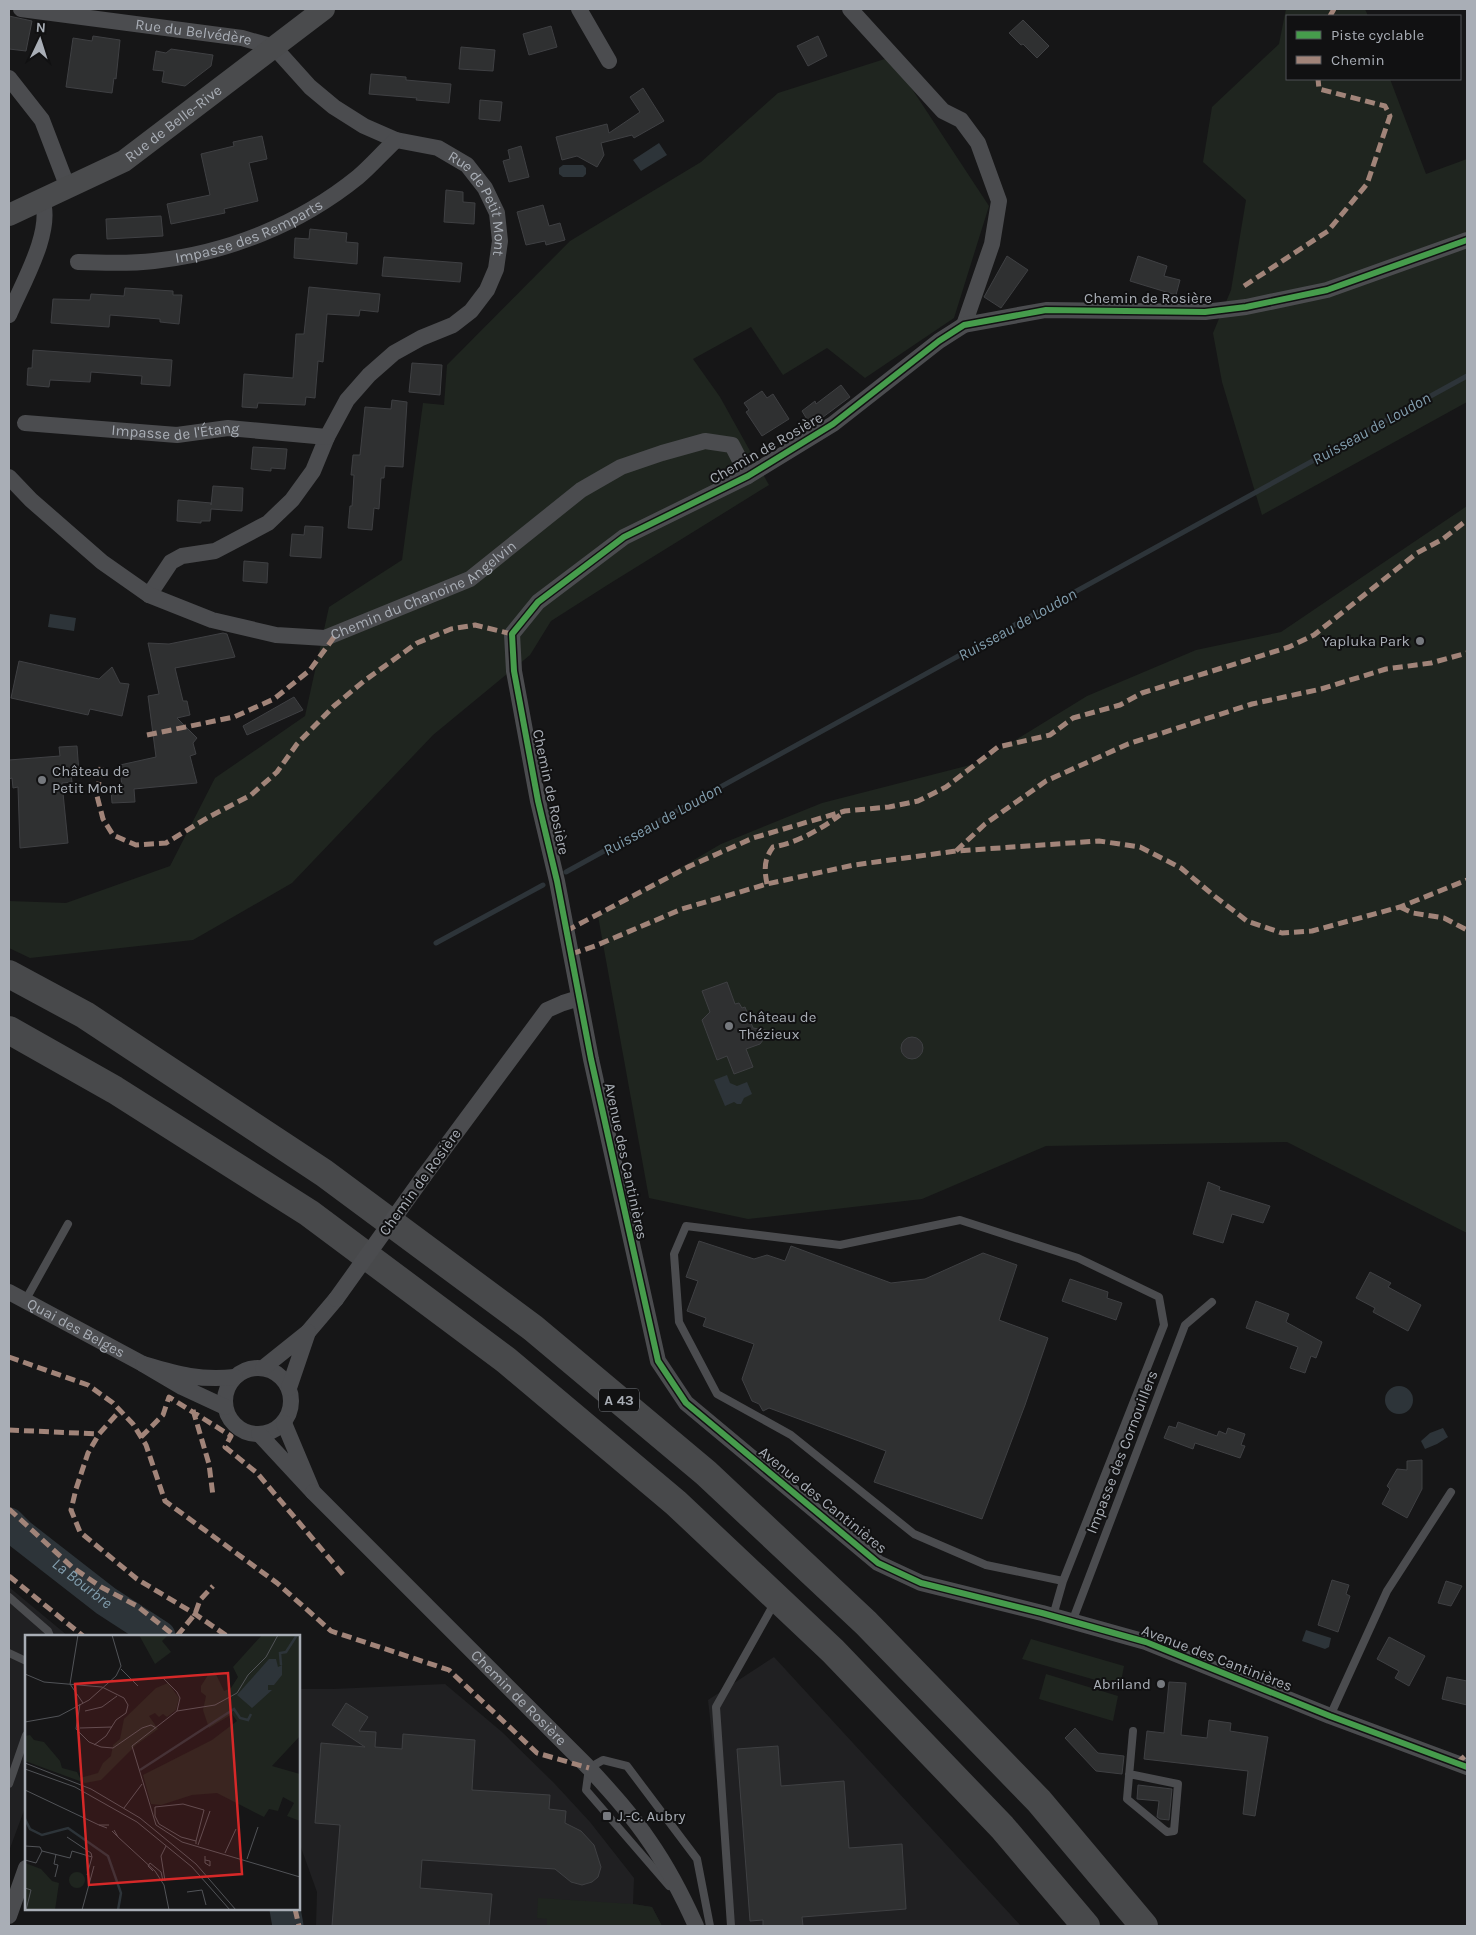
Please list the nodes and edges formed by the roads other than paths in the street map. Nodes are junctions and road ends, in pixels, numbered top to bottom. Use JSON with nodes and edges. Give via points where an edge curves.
{"nodes":[{"id":1,"x":21,"y":9,"type":"edge"},
{"id":2,"x":324,"y":9,"type":"edge"},
{"id":3,"x":579,"y":9,"type":"edge"},
{"id":4,"x":850,"y":9,"type":"edge"},
{"id":5,"x":274,"y":47,"type":"junction"},
{"id":6,"x":609,"y":61,"type":"dead end"},
{"id":7,"x":9,"y":78,"type":"edge"},
{"id":8,"x":396,"y":140,"type":"junction"},
{"id":9,"x":68,"y":188,"type":"junction"},
{"id":10,"x":42,"y":200,"type":"junction"},
{"id":11,"x":9,"y":215,"type":"edge"},
{"id":12,"x":1467,"y":240,"type":"edge"},
{"id":13,"x":78,"y":262,"type":"dead end"},
{"id":14,"x":9,"y":315,"type":"edge"},
{"id":15,"x":964,"y":325,"type":"junction"},
{"id":16,"x":25,"y":423,"type":"dead end"},
{"id":17,"x":327,"y":437,"type":"junction"},
{"id":18,"x":748,"y":476,"type":"junction"},
{"id":19,"x":9,"y":477,"type":"edge"},
{"id":20,"x":149,"y":594,"type":"junction"},
{"id":21,"x":9,"y":974,"type":"edge"},
{"id":22,"x":579,"y":998,"type":"junction"},
{"id":23,"x":9,"y":1030,"type":"edge"},
{"id":24,"x":591,"y":1059,"type":"joint"},
{"id":25,"x":68,"y":1224,"type":"dead end"},
{"id":26,"x":9,"y":1292,"type":"edge"},
{"id":27,"x":25,"y":1301,"type":"junction"},
{"id":28,"x":1212,"y":1302,"type":"dead end"},
{"id":29,"x":308,"y":1332,"type":"junction"},
{"id":30,"x":143,"y":1364,"type":"junction"},
{"id":31,"x":263,"y":1368,"type":"junction"},
{"id":32,"x":235,"y":1377,"type":"junction"},
{"id":33,"x":289,"y":1388,"type":"junction"},
{"id":34,"x":225,"y":1407,"type":"junction"},
{"id":35,"x":284,"y":1423,"type":"junction"},
{"id":36,"x":259,"y":1434,"type":"junction"},
{"id":37,"x":314,"y":1492,"type":"junction"},
{"id":38,"x":1451,"y":1492,"type":"dead end"},
{"id":39,"x":1063,"y":1582,"type":"junction"},
{"id":40,"x":9,"y":1597,"type":"edge"},
{"id":41,"x":777,"y":1598,"type":"junction"},
{"id":42,"x":1053,"y":1616,"type":"junction"},
{"id":43,"x":1072,"y":1622,"type":"junction"},
{"id":44,"x":50,"y":1635,"type":"edge"},
{"id":45,"x":9,"y":1654,"type":"edge"},
{"id":46,"x":25,"y":1661,"type":"edge"},
{"id":47,"x":1330,"y":1716,"type":"junction"},
{"id":48,"x":1133,"y":1731,"type":"dead end"},
{"id":49,"x":25,"y":1738,"type":"edge"},
{"id":50,"x":1467,"y":1767,"type":"edge"},
{"id":51,"x":589,"y":1768,"type":"junction"},
{"id":52,"x":1129,"y":1774,"type":"junction"},
{"id":53,"x":9,"y":1784,"type":"edge"},
{"id":54,"x":25,"y":1871,"type":"edge"},
{"id":55,"x":9,"y":1916,"type":"edge"},
{"id":56,"x":696,"y":1926,"type":"edge"},
{"id":57,"x":710,"y":1926,"type":"edge"},
{"id":58,"x":730,"y":1926,"type":"edge"},
{"id":59,"x":1086,"y":1926,"type":"edge"},
{"id":60,"x":1144,"y":1926,"type":"edge"}],
"edges":[{"from":1,"to":5,"type":"street","name":"Rue du Belvédère","via":[[242,38]]},
{"from":2,"to":5,"type":"street","name":"Rue de Belle-Rive"},
{"from":3,"to":6,"type":"street"},
{"from":4,"to":15,"type":"street","via":[[943,110],[961,120],[981,151],[999,201],[992,244]]},
{"from":5,"to":8,"type":"street","name":"Rue de Petit Mont","via":[[310,87],[334,107],[364,126]]},
{"from":5,"to":9,"type":"street","name":"Rue de Belle-Rive","via":[[124,161]]},
{"from":7,"to":9,"type":"street","via":[[42,120]]},
{"from":8,"to":13,"type":"street","name":"Impasse des Remparts","via":[[359,176],[327,200],[293,220],[246,240],[154,261]]},
{"from":8,"to":17,"type":"street","name":"Rue de Petit Mont","via":[[438,148],[467,165],[485,188],[497,212],[500,241],[496,269],[471,311],[452,325],[394,353],[369,375],[347,400]]},
{"from":9,"to":10,"type":"street","name":"Rue de Belle-Rive"},
{"from":10,"to":11,"type":"street","name":"Rue de Belle-Rive"},
{"from":10,"to":14,"type":"street","via":[[44,224],[39,246]]},
{"from":12,"to":15,"type":"street","name":"Chemin de Rosière","via":[[1327,290],[1246,307],[1205,312],[1046,310]]},
{"from":15,"to":18,"type":"street","name":"Chemin de Rosière","via":[[833,424]]},
{"from":16,"to":17,"type":"street","name":"Impasse de l'Étang","via":[[177,435],[228,428]]},
{"from":17,"to":20,"type":"street","name":"Rue de Petit Mont","via":[[313,471],[292,500],[268,522],[215,551],[182,556],[171,562]]},
{"from":18,"to":20,"type":"street","name":"Chemin du Chanoine Angelvin","via":[[732,445],[705,441],[621,467],[581,490],[470,579],[324,638],[276,635],[212,620]]},
{"from":18,"to":22,"type":"street","name":"Chemin de Rosière","via":[[624,537],[538,602],[512,634],[517,690]]},
{"from":19,"to":20,"type":"street","name":"Chemin du Chanoine Angelvin","via":[[102,562]]},
{"from":21,"to":60,"type":"highway","number":"A 43","via":[[84,1015],[324,1173],[533,1328],[706,1473],[866,1623],[1039,1802]]},
{"from":22,"to":24,"type":"street","name":"Chemin de Rosière"},
{"from":22,"to":29,"type":"street","name":"Chemin de Rosière","bridge":true,"via":[[547,1010],[336,1299]]},
{"from":23,"to":41,"type":"highway","number":"A 43","via":[[115,1090],[309,1213],[506,1360],[676,1503]]},
{"from":24,"to":42,"type":"street","name":"Avenue des Cantinières","via":[[658,1362],[686,1403],[878,1563],[921,1583]]},
{"from":25,"to":27,"type":"lane"},
{"from":26,"to":27,"type":"street","name":"Quai des Belges"},
{"from":27,"to":30,"type":"street","name":"Quai des Belges"},
{"from":28,"to":43,"type":"lane","name":"Impasse des Cornouillers","via":[[1185,1326]]},
{"from":29,"to":31,"type":"street","name":"Chemin de Rosière"},
{"from":29,"to":33,"type":"street","name":"Chemin de Rosière"},
{"from":30,"to":32,"type":"street","name":"Quai des Belges","via":[[184,1376]]},
{"from":30,"to":34,"type":"street","name":"Quai des Belges"},
{"from":31,"to":32,"type":"street","via":[[243,1371]]},
{"from":31,"to":33,"type":"street","via":[[274,1371]]},
{"from":32,"to":34,"type":"street","via":[[226,1391]]},
{"from":33,"to":35,"type":"street","via":[[291,1406]]},
{"from":34,"to":36,"type":"street","via":[[234,1424],[250,1434]]},
{"from":35,"to":36,"type":"street","via":[[268,1433]]},
{"from":35,"to":37,"type":"street","name":"Chemin de Rosière"},
{"from":36,"to":37,"type":"street","name":"Chemin de Rosière"},
{"from":37,"to":51,"type":"street","name":"Chemin de Rosière"},
{"from":38,"to":47,"type":"lane","via":[[1387,1591]]},
{"from":39,"to":39,"type":"lane","via":[[986,1565],[914,1534],[791,1435],[717,1394],[679,1322],[674,1254],[686,1226],[840,1246],[960,1220],[1078,1258],[1159,1297],[1164,1325]]},
{"from":39,"to":42,"type":"lane"},
{"from":40,"to":44,"type":"lane"},
{"from":41,"to":58,"type":"lane","via":[[716,1707]]},
{"from":41,"to":59,"type":"highway","number":"A 43","via":[[833,1651],[1002,1826]]},
{"from":42,"to":43,"type":"street","name":"Avenue des Cantinières"},
{"from":43,"to":47,"type":"street","name":"Avenue des Cantinières","via":[[1146,1642]]},
{"from":45,"to":46,"type":"lane"},
{"from":47,"to":50,"type":"street","name":"Avenue des Cantinières"},
{"from":48,"to":52,"type":"lane"},
{"from":49,"to":53,"type":"lane"},
{"from":51,"to":56,"type":"street","name":"Chemin de Rosière","via":[[650,1842]]},
{"from":51,"to":57,"type":"lane","via":[[603,1760],[628,1766],[697,1859]]},
{"from":52,"to":52,"type":"lane","via":[[1127,1799],[1167,1832],[1174,1831],[1178,1784]]},
{"from":54,"to":55,"type":"street"}]}
